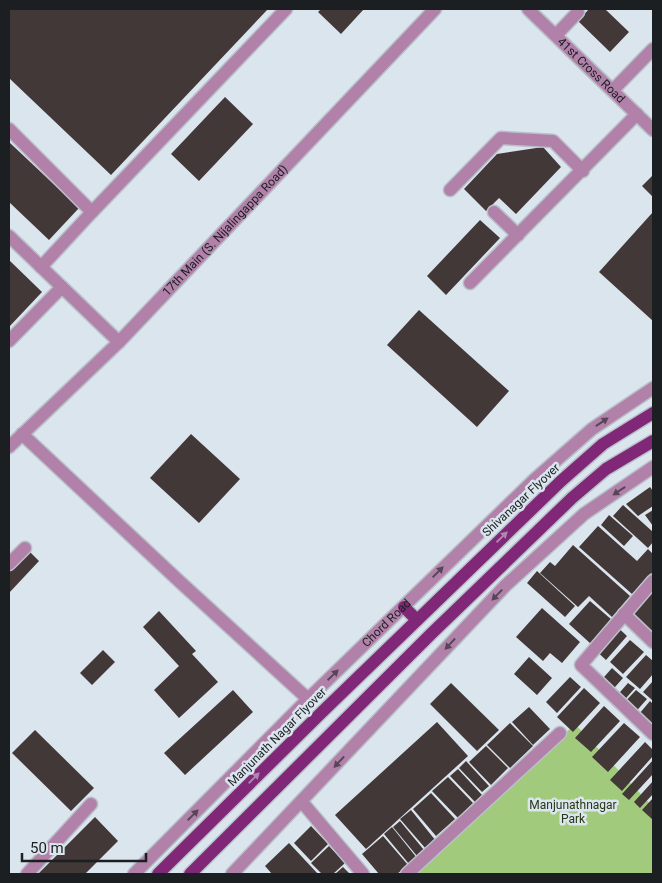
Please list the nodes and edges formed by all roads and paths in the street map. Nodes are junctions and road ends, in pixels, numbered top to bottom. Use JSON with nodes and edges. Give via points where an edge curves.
{"nodes":[{"id":1,"x":286,"y":9,"type":"edge"},
{"id":2,"x":435,"y":9,"type":"edge"},
{"id":3,"x":528,"y":9,"type":"edge"},
{"id":4,"x":578,"y":12,"type":"dead end"},
{"id":5,"x":556,"y":35,"type":"junction"},
{"id":6,"x":653,"y":49,"type":"edge"},
{"id":7,"x":613,"y":90,"type":"junction"},
{"id":8,"x":637,"y":114,"type":"junction"},
{"id":9,"x":9,"y":129,"type":"edge"},
{"id":10,"x":653,"y":130,"type":"edge"},
{"id":11,"x":583,"y":170,"type":"junction"},
{"id":12,"x":450,"y":190,"type":"dead end"},
{"id":13,"x":92,"y":212,"type":"junction"},
{"id":14,"x":494,"y":212,"type":"dead end"},
{"id":15,"x":518,"y":235,"type":"junction"},
{"id":16,"x":9,"y":236,"type":"edge"},
{"id":17,"x":42,"y":267,"type":"junction"},
{"id":18,"x":470,"y":283,"type":"dead end"},
{"id":19,"x":62,"y":286,"type":"junction"},
{"id":20,"x":9,"y":341,"type":"edge"},
{"id":21,"x":119,"y":342,"type":"junction"},
{"id":22,"x":653,"y":388,"type":"edge"},
{"id":23,"x":653,"y":413,"type":"edge"},
{"id":24,"x":22,"y":434,"type":"junction"},
{"id":25,"x":653,"y":441,"type":"edge"},
{"id":26,"x":9,"y":447,"type":"edge"},
{"id":27,"x":653,"y":468,"type":"edge"},
{"id":28,"x":25,"y":548,"type":"dead end"},
{"id":29,"x":9,"y":564,"type":"edge"},
{"id":30,"x":653,"y":581,"type":"edge"},
{"id":31,"x":404,"y":607,"type":"junction"},
{"id":32,"x":624,"y":614,"type":"junction"},
{"id":33,"x":417,"y":620,"type":"junction"},
{"id":34,"x":653,"y":642,"type":"edge"},
{"id":35,"x":308,"y":699,"type":"junction"},
{"id":36,"x":560,"y":733,"type":"dead end"},
{"id":37,"x":653,"y":734,"type":"edge"},
{"id":38,"x":302,"y":802,"type":"junction"},
{"id":39,"x":91,"y":804,"type":"dead end"},
{"id":40,"x":27,"y":874,"type":"edge"},
{"id":41,"x":134,"y":874,"type":"edge"},
{"id":42,"x":158,"y":874,"type":"edge"},
{"id":43,"x":190,"y":874,"type":"edge"},
{"id":44,"x":232,"y":874,"type":"edge"},
{"id":45,"x":363,"y":874,"type":"edge"},
{"id":46,"x":408,"y":874,"type":"edge"}],
"edges":[{"from":1,"to":13,"type":"street"},
{"from":2,"to":21,"type":"street","name":"17th Main (S. Nijalingappa Road)"},
{"from":3,"to":5,"type":"street","name":"41st Cross Road"},
{"from":4,"to":5,"type":"street"},
{"from":5,"to":7,"type":"street","name":"41st Cross Road"},
{"from":6,"to":7,"type":"street"},
{"from":7,"to":8,"type":"street","name":"41st Cross Road"},
{"from":8,"to":10,"type":"street","name":"41st Cross Road"},
{"from":8,"to":11,"type":"street"},
{"from":9,"to":13,"type":"street"},
{"from":11,"to":12,"type":"street","via":[[553,141],[501,138]]},
{"from":11,"to":15,"type":"street"},
{"from":13,"to":17,"type":"street"},
{"from":14,"to":15,"type":"street"},
{"from":15,"to":18,"type":"street"},
{"from":16,"to":17,"type":"street"},
{"from":17,"to":19,"type":"street"},
{"from":19,"to":20,"type":"street"},
{"from":19,"to":21,"type":"street"},
{"from":21,"to":24,"type":"street","name":"17th Main (S. Nijalingappa Road)"},
{"from":31,"to":22,"type":"street","name":"Chord Road","one_way":true,"via":[[564,452]]},
{"from":33,"to":23,"type":"main road","name":"Shivanagar Flyover","one_way":true,"via":[[560,481],[603,444]]},
{"from":24,"to":26,"type":"street","name":"17th Main (S. Nijalingappa Road)"},
{"from":24,"to":35,"type":"street"},
{"from":25,"to":43,"type":"main road","via":[[606,469],[572,498]]},
{"from":27,"to":38,"type":"street","one_way":true,"via":[[584,514],[505,586]]},
{"from":28,"to":29,"type":"street"},
{"from":30,"to":32,"type":"street"},
{"from":31,"to":33,"type":"main road"},
{"from":35,"to":31,"type":"street","name":"Chord Road","one_way":true},
{"from":32,"to":34,"type":"street"},
{"from":32,"to":37,"type":"street","via":[[581,665]]},
{"from":42,"to":33,"type":"main road","name":"Manjunath Nagar Flyover","one_way":true},
{"from":41,"to":35,"type":"street","name":"Chord Road","one_way":true},
{"from":36,"to":46,"type":"street"},
{"from":38,"to":44,"type":"street"},
{"from":38,"to":45,"type":"street"},
{"from":39,"to":40,"type":"street"}]}
